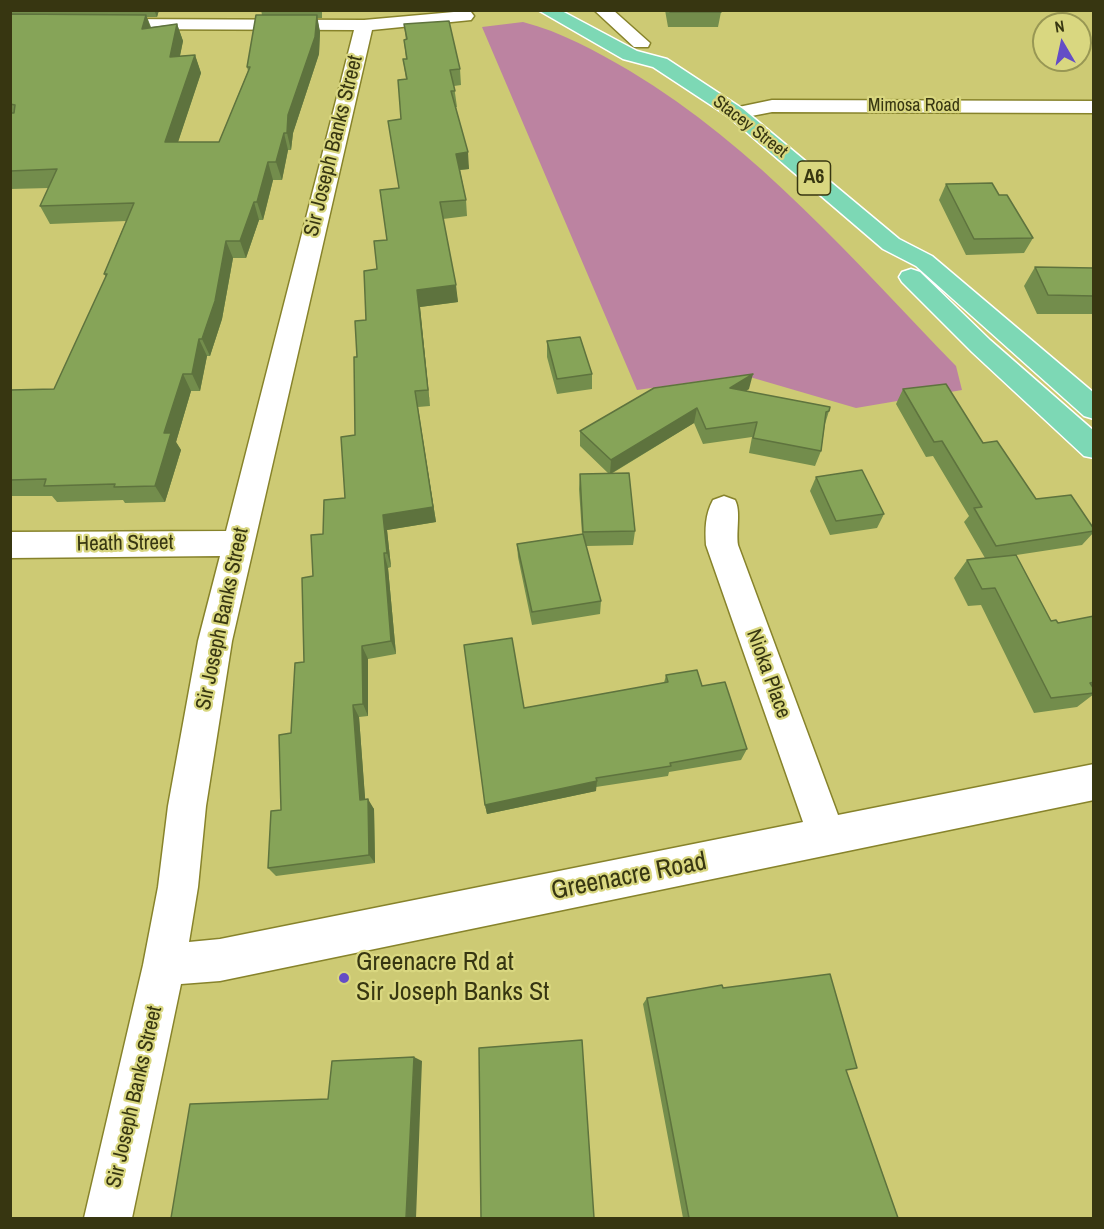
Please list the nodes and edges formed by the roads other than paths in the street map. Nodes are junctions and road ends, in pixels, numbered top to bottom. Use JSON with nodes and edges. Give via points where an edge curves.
{"nodes":[{"id":1,"x":546,"y":10,"type":"edge"},
{"id":2,"x":581,"y":10,"type":"edge"},
{"id":3,"x":602,"y":10,"type":"edge"},
{"id":4,"x":465,"y":16,"type":"dead end"},
{"id":5,"x":188,"y":17,"type":"edge"},
{"id":6,"x":92,"y":24,"type":"edge"},
{"id":7,"x":364,"y":25,"type":"junction"},
{"id":8,"x":641,"y":43,"type":"junction"},
{"id":9,"x":660,"y":63,"type":"junction"},
{"id":10,"x":1094,"y":107,"type":"edge"},
{"id":11,"x":736,"y":113,"type":"junction"},
{"id":12,"x":891,"y":244,"type":"junction"},
{"id":13,"x":1094,"y":409,"type":"edge"},
{"id":14,"x":1094,"y":448,"type":"edge"},
{"id":15,"x":724,"y":508,"type":"dead end"},
{"id":16,"x":239,"y":543,"type":"junction"},
{"id":17,"x":10,"y":545,"type":"edge"},
{"id":18,"x":1094,"y":782,"type":"edge"},
{"id":19,"x":827,"y":837,"type":"junction"},
{"id":20,"x":164,"y":965,"type":"junction"},
{"id":21,"x":108,"y":1218,"type":"edge"}],
"edges":[{"from":1,"to":9,"type":"highway","name":"Stacey Street","number":"A6","via":[[630,55]]},
{"from":2,"to":8,"type":"highway","name":"Stacey Street","number":"A6"},
{"from":3,"to":8,"type":"street","name":"Stacey Street"},
{"from":4,"to":7,"type":"street"},
{"from":5,"to":6,"type":"street"},
{"from":5,"to":7,"type":"street"},
{"from":7,"to":16,"type":"street","name":"Sir Joseph Banks Street"},
{"from":8,"to":9,"type":"highway","name":"Stacey Street","number":"A6","via":[[653,50]]},
{"from":9,"to":11,"type":"highway","name":"Stacey Street","number":"A6"},
{"from":10,"to":11,"type":"street","name":"Mimosa Road","via":[[772,106]]},
{"from":11,"to":12,"type":"highway","name":"Stacey Street","number":"A6"},
{"from":12,"to":13,"type":"highway","name":"Stacey Street","number":"A6","via":[[924,261]]},
{"from":12,"to":14,"type":"highway","name":"Stacey Street","number":"A6","via":[[900,266]]},
{"from":15,"to":19,"type":"street","name":"Nioka Place","via":[[722,545]]},
{"from":16,"to":17,"type":"street","name":"Heath Street"},
{"from":16,"to":20,"type":"street","name":"Sir Joseph Banks Street","via":[[215,641]]},
{"from":18,"to":19,"type":"street","name":"Greenacre Road"},
{"from":19,"to":20,"type":"street","name":"Greenacre Road","via":[[220,960]]},
{"from":20,"to":21,"type":"street","name":"Sir Joseph Banks Street"}]}
